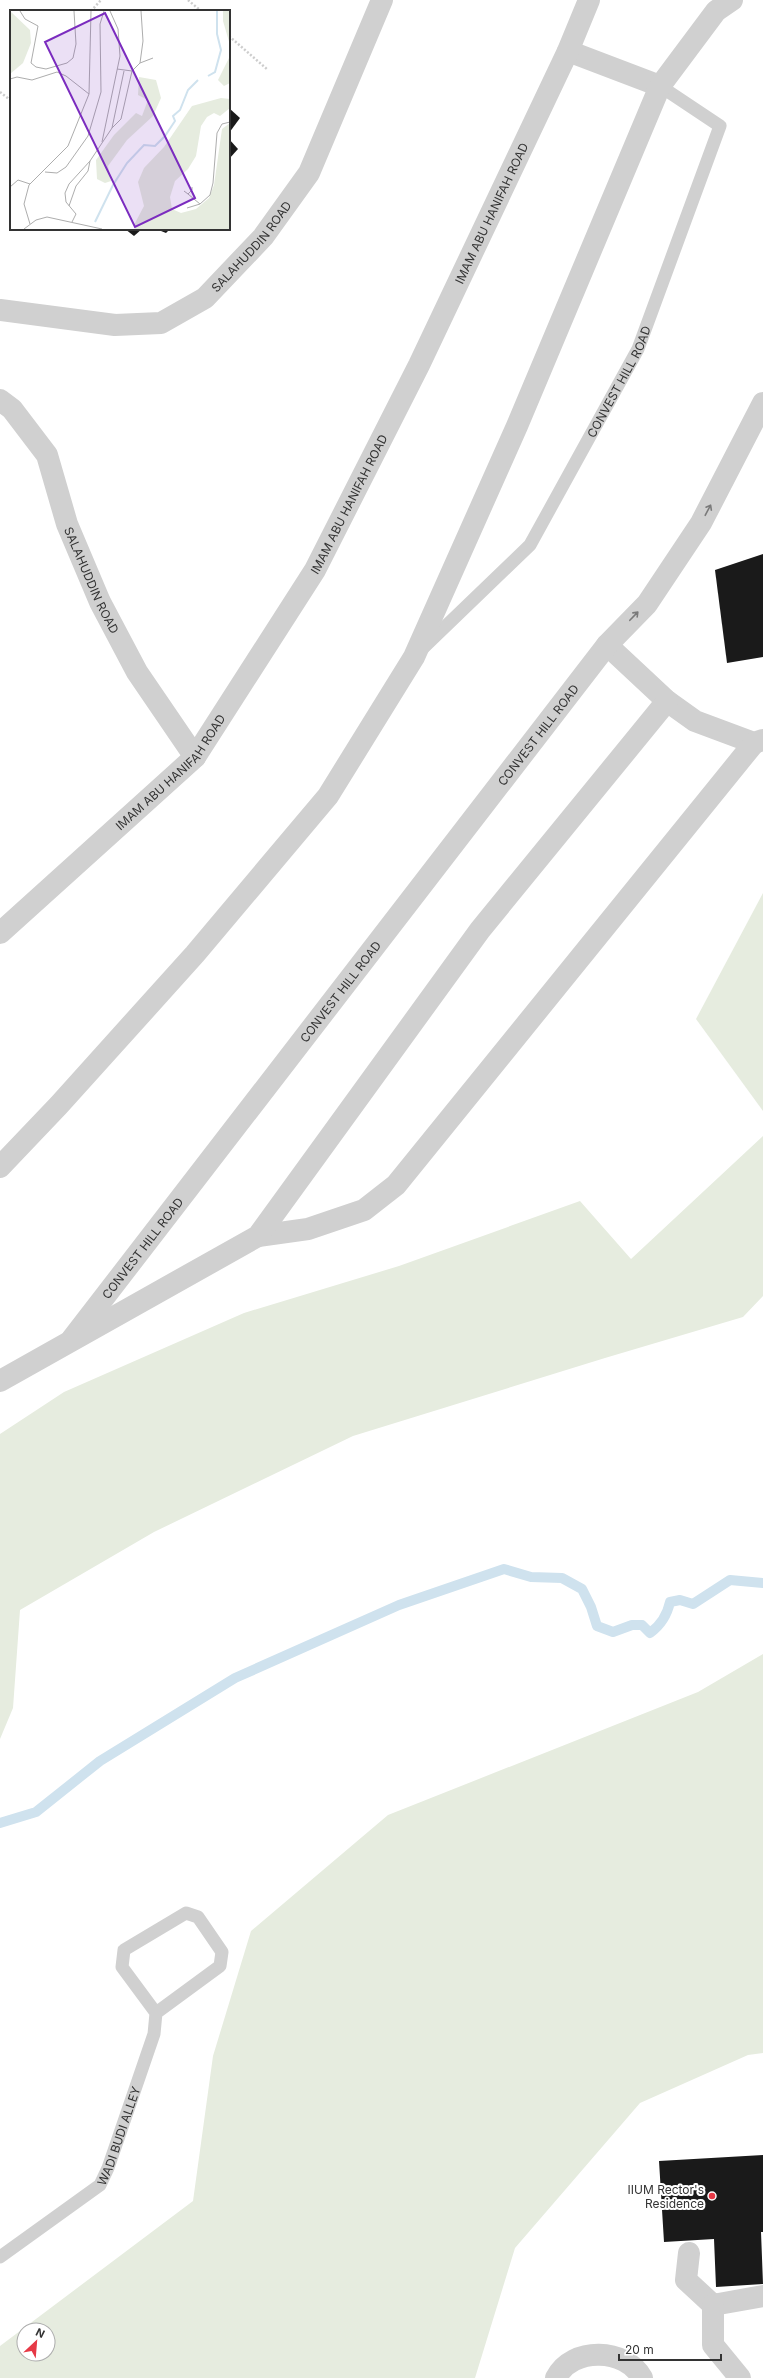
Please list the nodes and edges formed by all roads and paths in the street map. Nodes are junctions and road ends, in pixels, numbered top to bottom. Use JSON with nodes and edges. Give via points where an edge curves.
{"nodes":[{"id":1,"x":101,"y":0,"type":"edge"},
{"id":2,"x":188,"y":0,"type":"edge"},
{"id":3,"x":382,"y":0,"type":"edge"},
{"id":4,"x":589,"y":0,"type":"edge"},
{"id":5,"x":732,"y":0,"type":"edge"},
{"id":6,"x":92,"y":10,"type":"edge"},
{"id":7,"x":200,"y":10,"type":"edge"},
{"id":8,"x":230,"y":37,"type":"edge"},
{"id":9,"x":568,"y":51,"type":"junction"},
{"id":10,"x":268,"y":70,"type":"dead end"},
{"id":11,"x":660,"y":86,"type":"junction"},
{"id":12,"x":0,"y":92,"type":"edge"},
{"id":13,"x":10,"y":98,"type":"edge"},
{"id":14,"x":0,"y":310,"type":"edge"},
{"id":15,"x":0,"y":400,"type":"edge"},
{"id":16,"x":763,"y":404,"type":"edge"},
{"id":17,"x":607,"y":645,"type":"junction"},
{"id":18,"x":414,"y":657,"type":"junction"},
{"id":19,"x":667,"y":701,"type":"junction"},
{"id":20,"x":759,"y":741,"type":"edge"},
{"id":21,"x":195,"y":757,"type":"junction"},
{"id":22,"x":0,"y":933,"type":"edge"},
{"id":23,"x":0,"y":1167,"type":"edge"},
{"id":24,"x":258,"y":1236,"type":"junction"},
{"id":25,"x":72,"y":1339,"type":"junction"},
{"id":26,"x":0,"y":1381,"type":"edge"},
{"id":27,"x":156,"y":2013,"type":"junction"},
{"id":28,"x":688,"y":2253,"type":"dead end"},
{"id":29,"x":0,"y":2257,"type":"edge"},
{"id":30,"x":763,"y":2296,"type":"edge"},
{"id":31,"x":714,"y":2305,"type":"junction"},
{"id":32,"x":556,"y":2378,"type":"edge"},
{"id":33,"x":642,"y":2378,"type":"edge"},
{"id":34,"x":740,"y":2378,"type":"edge"}],
"edges":[{"from":1,"to":6,"type":"path"},
{"from":2,"to":7,"type":"path"},
{"from":3,"to":14,"type":"street","name":"SALAHUDDIN ROAD","via":[[310,173],[263,237],[205,298],[161,323],[115,325]]},
{"from":4,"to":9,"type":"street","name":"IMAM ABU HANIFAH ROAD"},
{"from":5,"to":11,"type":"street","name":"CONVEST HILL ROAD","via":[[716,11]]},
{"from":8,"to":10,"type":"path"},
{"from":9,"to":11,"type":"street","name":"CONVEST HILL ROAD"},
{"from":9,"to":21,"type":"street","name":"IMAM ABU HANIFAH ROAD","via":[[419,366],[315,570]]},
{"from":11,"to":18,"type":"street","name":"CONVEST HILL ROAD","via":[[517,426]]},
{"from":11,"to":18,"type":"lane","name":"CONVEST HILL ROAD","via":[[720,126],[638,349],[530,545]]},
{"from":12,"to":13,"type":"path"},
{"from":15,"to":21,"type":"street","name":"SALAHUDDIN ROAD","via":[[12,409],[47,455],[67,524],[100,602],[138,672]]},
{"from":17,"to":16,"type":"street","name":"CONVEST HILL ROAD","one_way":true,"via":[[647,604],[701,523]]},
{"from":17,"to":19,"type":"street"},
{"from":17,"to":25,"type":"street","name":"CONVEST HILL ROAD"},
{"from":18,"to":23,"type":"street","name":"CONVEST HILL ROAD","via":[[328,796],[189,960]]},
{"from":19,"to":20,"type":"street","via":[[695,721]]},
{"from":19,"to":24,"type":"street","name":"CONVEST HILL ROAD","via":[[480,930]]},
{"from":20,"to":24,"type":"street","name":"CONVEST HILL ROAD","via":[[396,1185],[364,1210],[308,1229]]},
{"from":21,"to":22,"type":"street","name":"IMAM ABU HANIFAH ROAD"},
{"from":24,"to":25,"type":"street","name":"CONVEST HILL ROAD"},
{"from":25,"to":26,"type":"street","name":"CONVEST HILL ROAD"},
{"from":27,"to":27,"type":"lane","via":[[122,1967],[124,1950],[186,1913],[198,1917],[222,1952],[220,1966]]},
{"from":27,"to":29,"type":"lane","name":"WADI BUDI ALLEY","via":[[154,2034],[119,2138],[100,2185]]},
{"from":28,"to":31,"type":"street","via":[[686,2280]]},
{"from":30,"to":31,"type":"street"},
{"from":31,"to":34,"type":"street","via":[[713,2345]]},
{"from":32,"to":33,"type":"street","via":[[568,2365],[584,2356],[601,2354],[615,2356],[631,2364]]}]}
